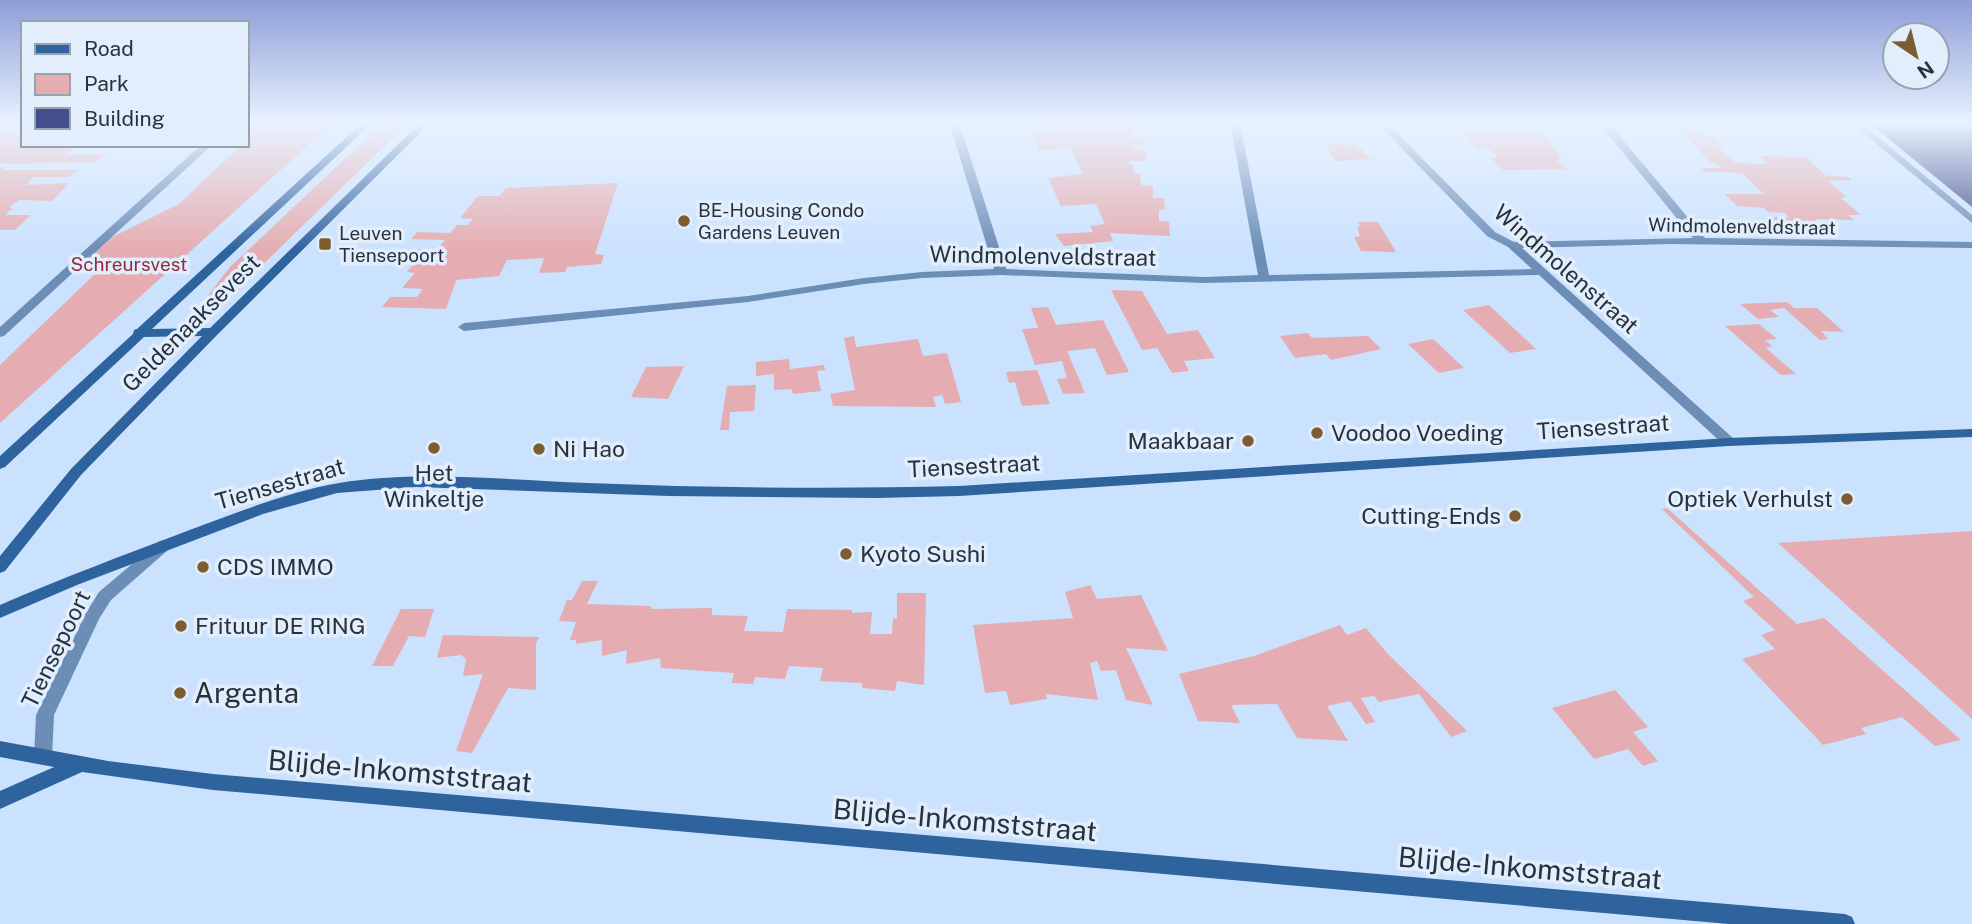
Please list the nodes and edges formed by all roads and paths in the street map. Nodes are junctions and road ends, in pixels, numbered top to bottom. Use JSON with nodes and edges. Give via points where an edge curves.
{"nodes":[{"id":1,"x":184,"y":165,"type":"edge"},
{"id":2,"x":321,"y":165,"type":"edge"},
{"id":3,"x":382,"y":165,"type":"edge"},
{"id":4,"x":968,"y":165,"type":"edge"},
{"id":5,"x":1243,"y":165,"type":"edge"},
{"id":6,"x":1423,"y":165,"type":"edge"},
{"id":7,"x":1638,"y":165,"type":"edge"},
{"id":8,"x":1906,"y":165,"type":"edge"},
{"id":9,"x":1972,"y":220,"type":"edge"},
{"id":10,"x":1703,"y":243,"type":"junction"},
{"id":11,"x":1972,"y":245,"type":"edge"},
{"id":12,"x":1511,"y":246,"type":"junction"},
{"id":13,"x":1001,"y":272,"type":"junction"},
{"id":14,"x":1541,"y":272,"type":"junction"},
{"id":15,"x":1264,"y":279,"type":"junction"},
{"id":16,"x":464,"y":327,"type":"dead end"},
{"id":17,"x":213,"y":332,"type":"junction"},
{"id":18,"x":0,"y":333,"type":"edge"},
{"id":19,"x":138,"y":333,"type":"junction"},
{"id":20,"x":1972,"y":433,"type":"edge"},
{"id":21,"x":1729,"y":442,"type":"junction"},
{"id":22,"x":0,"y":464,"type":"edge"},
{"id":23,"x":164,"y":545,"type":"junction"},
{"id":24,"x":0,"y":567,"type":"edge"},
{"id":25,"x":0,"y":612,"type":"edge"},
{"id":26,"x":0,"y":748,"type":"edge"},
{"id":27,"x":43,"y":757,"type":"junction"},
{"id":28,"x":80,"y":764,"type":"junction"},
{"id":29,"x":0,"y":800,"type":"edge"},
{"id":30,"x":1845,"y":924,"type":"edge"}],
"edges":[{"from":1,"to":18,"type":"street"},
{"from":2,"to":19,"type":"street","name":"Geldenaaksevest"},
{"from":3,"to":17,"type":"street","name":"Geldenaaksevest"},
{"from":4,"to":13,"type":"street"},
{"from":5,"to":15,"type":"street"},
{"from":6,"to":12,"type":"street","name":"Windmolenstraat","via":[[1491,234]]},
{"from":7,"to":10,"type":"street"},
{"from":8,"to":9,"type":"street"},
{"from":10,"to":11,"type":"street","name":"Windmolenveldstraat"},
{"from":10,"to":12,"type":"street","name":"Windmolenveldstraat"},
{"from":12,"to":14,"type":"street","name":"Windmolenstraat"},
{"from":13,"to":15,"type":"street","name":"Windmolenveldstraat"},
{"from":13,"to":16,"type":"street","name":"Windmolenveldstraat","via":[[887,279],[748,299]]},
{"from":14,"to":15,"type":"street","name":"Windmolenveldstraat"},
{"from":14,"to":21,"type":"street","name":"Windmolenstraat"},
{"from":17,"to":19,"type":"street"},
{"from":17,"to":24,"type":"street","name":"Geldenaaksevest","via":[[76,472]]},
{"from":19,"to":22,"type":"street","name":"Geldenaaksevest"},
{"from":20,"to":21,"type":"street","name":"Tiensestraat"},
{"from":21,"to":23,"type":"street","name":"Tiensestraat","via":[[959,491],[669,491],[391,482],[338,488],[258,510]]},
{"from":23,"to":25,"type":"street","name":"Tiensestraat"},
{"from":23,"to":27,"type":"street","name":"Tiensepoort","via":[[105,596],[92,617],[45,715]]},
{"from":26,"to":27,"type":"street","name":"Blijde-Inkomststraat"},
{"from":27,"to":28,"type":"street","name":"Blijde-Inkomststraat"},
{"from":28,"to":29,"type":"street"},
{"from":28,"to":30,"type":"street","name":"Blijde-Inkomststraat","via":[[213,782]]}]}
